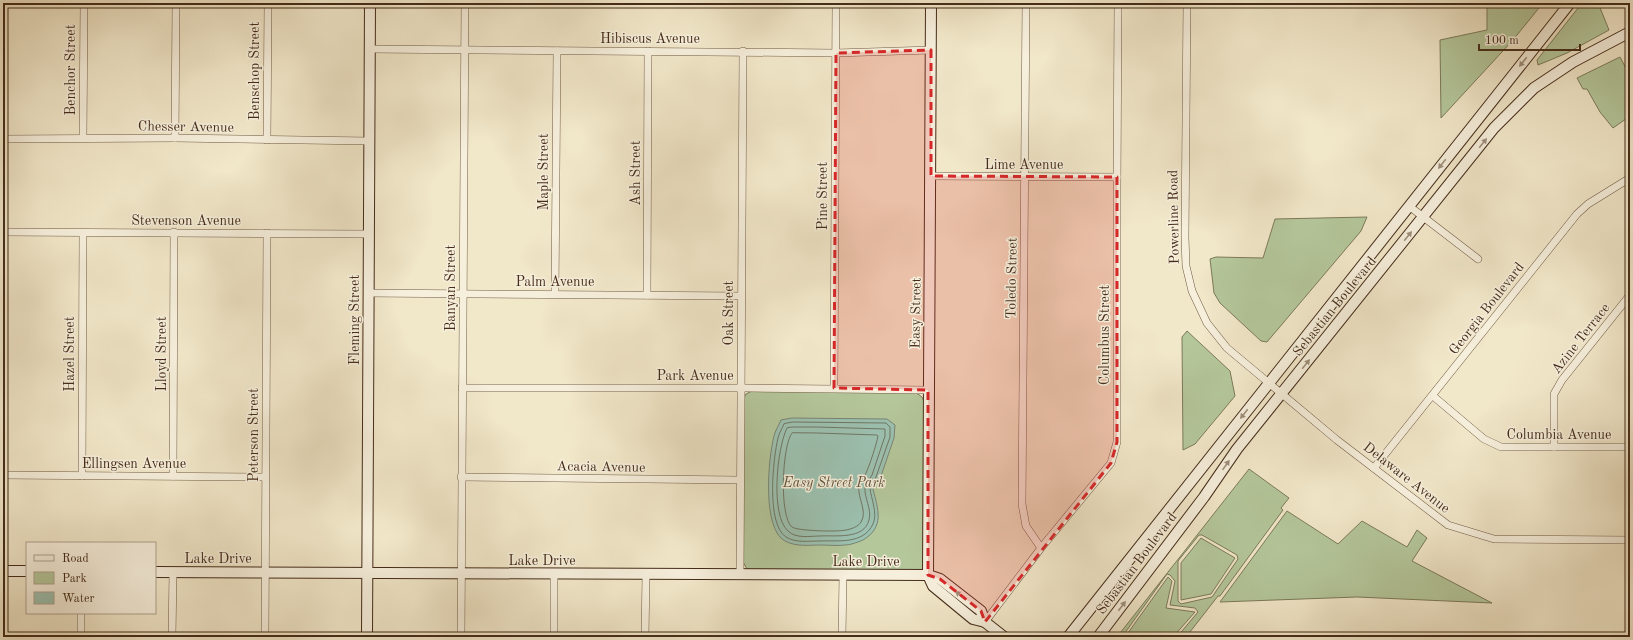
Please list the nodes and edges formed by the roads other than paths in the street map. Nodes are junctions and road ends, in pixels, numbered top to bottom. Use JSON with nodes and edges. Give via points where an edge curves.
{"nodes":[{"id":1,"x":84,"y":3,"type":"edge"},
{"id":2,"x":176,"y":3,"type":"edge"},
{"id":3,"x":268,"y":3,"type":"edge"},
{"id":4,"x":370,"y":3,"type":"edge"},
{"id":5,"x":465,"y":3,"type":"edge"},
{"id":6,"x":836,"y":3,"type":"edge"},
{"id":7,"x":931,"y":3,"type":"edge"},
{"id":8,"x":1026,"y":3,"type":"edge"},
{"id":9,"x":1118,"y":3,"type":"edge"},
{"id":10,"x":1187,"y":3,"type":"edge"},
{"id":11,"x":1570,"y":3,"type":"edge"},
{"id":12,"x":1630,"y":32,"type":"edge"},
{"id":13,"x":370,"y":49,"type":"junction"},
{"id":14,"x":464,"y":50,"type":"junction"},
{"id":15,"x":931,"y":50,"type":"junction"},
{"id":16,"x":557,"y":51,"type":"junction"},
{"id":17,"x":648,"y":51,"type":"junction"},
{"id":18,"x":743,"y":51,"type":"junction"},
{"id":19,"x":836,"y":53,"type":"junction"},
{"id":20,"x":83,"y":138,"type":"junction"},
{"id":21,"x":175,"y":138,"type":"junction"},
{"id":22,"x":3,"y":139,"type":"edge"},
{"id":23,"x":267,"y":140,"type":"junction"},
{"id":24,"x":369,"y":140,"type":"junction"},
{"id":25,"x":931,"y":176,"type":"junction"},
{"id":26,"x":1025,"y":177,"type":"junction"},
{"id":27,"x":1117,"y":178,"type":"junction"},
{"id":28,"x":1630,"y":178,"type":"edge"},
{"id":29,"x":1409,"y":206,"type":"junction"},
{"id":30,"x":1423,"y":217,"type":"junction"},
{"id":31,"x":3,"y":232,"type":"edge"},
{"id":32,"x":174,"y":232,"type":"junction"},
{"id":33,"x":82,"y":233,"type":"junction"},
{"id":34,"x":267,"y":233,"type":"junction"},
{"id":35,"x":368,"y":234,"type":"junction"},
{"id":36,"x":1478,"y":259,"type":"dead end"},
{"id":37,"x":368,"y":293,"type":"junction"},
{"id":38,"x":463,"y":294,"type":"junction"},
{"id":39,"x":555,"y":294,"type":"junction"},
{"id":40,"x":647,"y":295,"type":"junction"},
{"id":41,"x":1630,"y":295,"type":"edge"},
{"id":42,"x":741,"y":296,"type":"junction"},
{"id":43,"x":1268,"y":383,"type":"junction"},
{"id":44,"x":462,"y":388,"type":"junction"},
{"id":45,"x":741,"y":388,"type":"junction"},
{"id":46,"x":834,"y":388,"type":"junction"},
{"id":47,"x":928,"y":390,"type":"junction"},
{"id":48,"x":1281,"y":394,"type":"junction"},
{"id":49,"x":1433,"y":396,"type":"junction"},
{"id":50,"x":1554,"y":447,"type":"junction"},
{"id":51,"x":1630,"y":447,"type":"edge"},
{"id":52,"x":1374,"y":468,"type":"junction"},
{"id":53,"x":3,"y":475,"type":"edge"},
{"id":54,"x":82,"y":476,"type":"junction"},
{"id":55,"x":173,"y":476,"type":"junction"},
{"id":56,"x":265,"y":477,"type":"junction"},
{"id":57,"x":461,"y":477,"type":"junction"},
{"id":58,"x":740,"y":480,"type":"junction"},
{"id":59,"x":1630,"y":540,"type":"edge"},
{"id":60,"x":1041,"y":548,"type":"junction"},
{"id":61,"x":3,"y":571,"type":"edge"},
{"id":62,"x":26,"y":571,"type":"edge"},
{"id":63,"x":156,"y":572,"type":"edge"},
{"id":64,"x":173,"y":572,"type":"junction"},
{"id":65,"x":265,"y":573,"type":"junction"},
{"id":66,"x":367,"y":573,"type":"junction"},
{"id":67,"x":462,"y":574,"type":"junction"},
{"id":68,"x":554,"y":574,"type":"junction"},
{"id":69,"x":646,"y":574,"type":"junction"},
{"id":70,"x":740,"y":575,"type":"junction"},
{"id":71,"x":843,"y":575,"type":"junction"},
{"id":72,"x":928,"y":576,"type":"junction"},
{"id":73,"x":81,"y":614,"type":"edge"},
{"id":74,"x":985,"y":622,"type":"junction"},
{"id":75,"x":842,"y":636,"type":"edge"},
{"id":76,"x":81,"y":637,"type":"edge"},
{"id":77,"x":172,"y":637,"type":"edge"},
{"id":78,"x":265,"y":637,"type":"edge"},
{"id":79,"x":367,"y":637,"type":"edge"},
{"id":80,"x":461,"y":637,"type":"edge"},
{"id":81,"x":554,"y":637,"type":"edge"},
{"id":82,"x":645,"y":637,"type":"edge"},
{"id":83,"x":850,"y":637,"type":"edge"},
{"id":84,"x":1004,"y":637,"type":"edge"},
{"id":85,"x":1068,"y":637,"type":"edge"},
{"id":86,"x":1098,"y":637,"type":"edge"}],
"edges":[{"from":1,"to":20,"type":"street","name":"Benchor Street"},
{"from":2,"to":21,"type":"street"},
{"from":3,"to":23,"type":"street","name":"Benschop Street"},
{"from":4,"to":13,"type":"street","name":"Fleming Street"},
{"from":5,"to":14,"type":"street","name":"Banyan Street"},
{"from":6,"to":19,"type":"street","name":"Pine Street"},
{"from":7,"to":15,"type":"street","name":"Easy Street"},
{"from":8,"to":26,"type":"street","name":"Toledo Street"},
{"from":9,"to":27,"type":"street","name":"Columbus Street"},
{"from":10,"to":43,"type":"street","name":"Powerline Road","via":[[1186,266],[1192,291],[1207,323],[1227,348]]},
{"from":11,"to":29,"type":"street","name":"Sebastian Boulevard","one_way":true},
{"from":30,"to":12,"type":"street","name":"Sebastian Boulevard","one_way":true,"via":[[1494,128],[1534,88],[1572,62]]},
{"from":13,"to":14,"type":"street","name":"Hibiscus Avenue"},
{"from":13,"to":24,"type":"street","name":"Fleming Street"},
{"from":14,"to":16,"type":"street","name":"Hibiscus Avenue"},
{"from":14,"to":38,"type":"street","name":"Banyan Street"},
{"from":15,"to":19,"type":"street","name":"Hibiscus Avenue"},
{"from":15,"to":25,"type":"street","name":"Easy Street"},
{"from":16,"to":17,"type":"street","name":"Hibiscus Avenue"},
{"from":16,"to":39,"type":"street","name":"Maple Street"},
{"from":17,"to":18,"type":"street","name":"Hibiscus Avenue"},
{"from":17,"to":40,"type":"street","name":"Ash Street"},
{"from":18,"to":19,"type":"street","name":"Hibiscus Avenue"},
{"from":18,"to":42,"type":"street","name":"Oak Street"},
{"from":19,"to":46,"type":"street","name":"Pine Street"},
{"from":20,"to":21,"type":"street","name":"Chesser Avenue"},
{"from":20,"to":22,"type":"street","name":"Chesser Avenue"},
{"from":21,"to":23,"type":"street","name":"Chesser Avenue"},
{"from":23,"to":24,"type":"street","name":"Chesser Avenue"},
{"from":24,"to":35,"type":"street","name":"Fleming Street"},
{"from":25,"to":26,"type":"street","name":"Lime Avenue"},
{"from":25,"to":47,"type":"street","name":"Easy Street"},
{"from":26,"to":27,"type":"street","name":"Lime Avenue"},
{"from":26,"to":60,"type":"street","name":"Toledo Street","via":[[1022,504],[1026,526]]},
{"from":27,"to":60,"type":"street","name":"Columbus Street","via":[[1117,442],[1111,463]]},
{"from":28,"to":49,"type":"street","name":"Georgia Boulevard","via":[[1588,204],[1577,214]]},
{"from":29,"to":30,"type":"street"},
{"from":29,"to":43,"type":"street","name":"Sebastian Boulevard"},
{"from":30,"to":36,"type":"street"},
{"from":48,"to":30,"type":"street","name":"Sebastian Boulevard","one_way":true},
{"from":31,"to":33,"type":"street","name":"Stevenson Avenue"},
{"from":32,"to":33,"type":"street","name":"Stevenson Avenue"},
{"from":32,"to":34,"type":"street","name":"Stevenson Avenue"},
{"from":32,"to":55,"type":"street","name":"Lloyd Street"},
{"from":33,"to":54,"type":"street","name":"Hazel Street"},
{"from":34,"to":35,"type":"street","name":"Stevenson Avenue"},
{"from":34,"to":56,"type":"street","name":"Peterson Street"},
{"from":35,"to":37,"type":"street","name":"Fleming Street"},
{"from":37,"to":38,"type":"street","name":"Palm Avenue"},
{"from":37,"to":66,"type":"street","name":"Fleming Street"},
{"from":38,"to":39,"type":"street","name":"Palm Avenue"},
{"from":38,"to":44,"type":"street","name":"Banyan Street"},
{"from":39,"to":40,"type":"street","name":"Palm Avenue"},
{"from":40,"to":42,"type":"street","name":"Palm Avenue"},
{"from":41,"to":50,"type":"street","name":"Azine Terrace","via":[[1562,380],[1554,394]]},
{"from":42,"to":45,"type":"street","name":"Oak Street"},
{"from":43,"to":48,"type":"street","name":"Powerline Road"},
{"from":43,"to":85,"type":"street","name":"Sebastian Boulevard","one_way":true},
{"from":44,"to":45,"type":"street","name":"Park Avenue"},
{"from":44,"to":57,"type":"street","name":"Banyan Street"},
{"from":45,"to":46,"type":"street","name":"Park Avenue"},
{"from":45,"to":58,"type":"street","name":"Oak Street"},
{"from":46,"to":47,"type":"street","name":"Park Avenue"},
{"from":47,"to":72,"type":"street","name":"Easy Street"},
{"from":48,"to":52,"type":"street","name":"Delaware Avenue"},
{"from":86,"to":48,"type":"street","name":"Sebastian Boulevard","one_way":true,"via":[[1204,497],[1237,449]]},
{"from":49,"to":50,"type":"street","name":"Columbia Avenue","via":[[1484,439],[1501,447]]},
{"from":49,"to":52,"type":"street","name":"Georgia Boulevard"},
{"from":50,"to":51,"type":"street","name":"Columbia Avenue"},
{"from":52,"to":59,"type":"street","name":"Delaware Avenue","via":[[1448,525],[1494,539]]},
{"from":53,"to":54,"type":"street","name":"Ellingsen Avenue"},
{"from":54,"to":55,"type":"street","name":"Ellingsen Avenue"},
{"from":55,"to":56,"type":"street","name":"Ellingsen Avenue"},
{"from":56,"to":65,"type":"street","name":"Peterson Street"},
{"from":57,"to":58,"type":"street","name":"Acacia Avenue"},
{"from":57,"to":67,"type":"street","name":"Banyan Street"},
{"from":58,"to":70,"type":"street","name":"Oak Street"},
{"from":60,"to":74,"type":"street","name":"Columbus Street"},
{"from":61,"to":62,"type":"street"},
{"from":63,"to":64,"type":"street","name":"Lake Drive"},
{"from":64,"to":65,"type":"street","name":"Lake Drive"},
{"from":64,"to":77,"type":"street"},
{"from":65,"to":66,"type":"street","name":"Lake Drive"},
{"from":65,"to":78,"type":"street","name":"Peterson Street"},
{"from":66,"to":67,"type":"street","name":"Lake Drive"},
{"from":66,"to":79,"type":"street","name":"Fleming Street"},
{"from":67,"to":68,"type":"street","name":"Lake Drive"},
{"from":67,"to":80,"type":"street","name":"Banyan Street"},
{"from":68,"to":69,"type":"street","name":"Lake Drive"},
{"from":68,"to":81,"type":"street"},
{"from":69,"to":70,"type":"street","name":"Lake Drive"},
{"from":69,"to":82,"type":"street"},
{"from":70,"to":71,"type":"street","name":"Lake Drive"},
{"from":71,"to":72,"type":"street","name":"Lake Drive"},
{"from":71,"to":75,"type":"street"},
{"from":72,"to":74,"type":"street","via":[[932,586],[973,619]]},
{"from":73,"to":76,"type":"street"},
{"from":74,"to":84,"type":"street"},
{"from":75,"to":83,"type":"street"}]}
